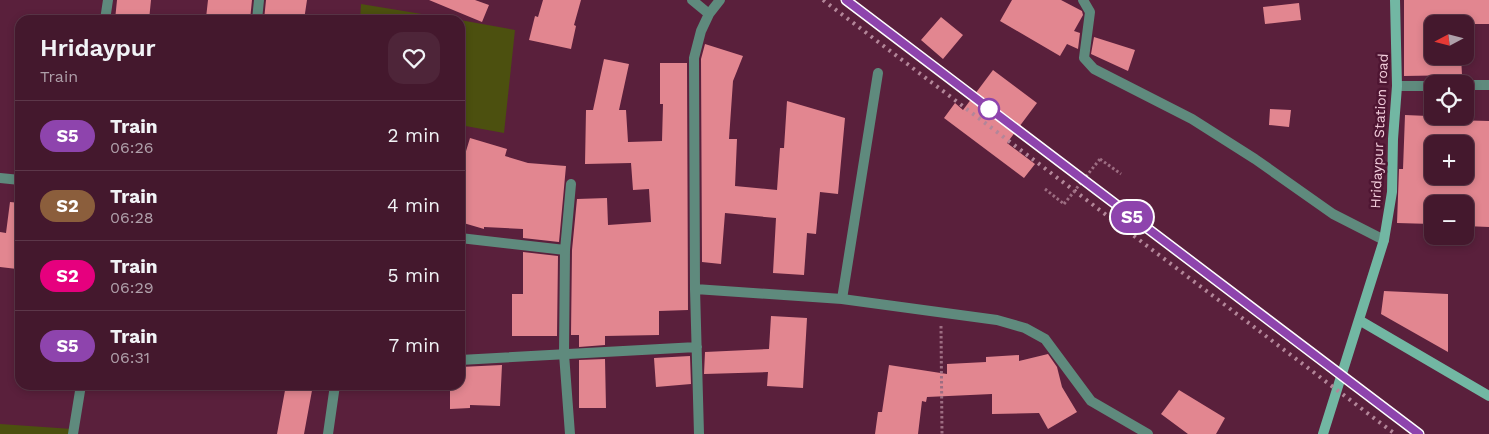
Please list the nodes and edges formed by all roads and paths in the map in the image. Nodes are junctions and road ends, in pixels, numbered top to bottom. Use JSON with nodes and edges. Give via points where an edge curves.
{"nodes":[{"id":1,"x":108,"y":0,"type":"edge"},
{"id":2,"x":259,"y":0,"type":"edge"},
{"id":3,"x":692,"y":0,"type":"edge"},
{"id":4,"x":720,"y":0,"type":"edge"},
{"id":5,"x":1083,"y":0,"type":"edge"},
{"id":6,"x":1395,"y":0,"type":"edge"},
{"id":7,"x":710,"y":14,"type":"junction"},
{"id":8,"x":106,"y":15,"type":"edge"},
{"id":9,"x":258,"y":15,"type":"edge"},
{"id":10,"x":878,"y":73,"type":"dead end"},
{"id":11,"x":1489,"y":85,"type":"edge"},
{"id":12,"x":1397,"y":86,"type":"junction"},
{"id":13,"x":1424,"y":86,"type":"edge"},
{"id":14,"x":1474,"y":86,"type":"edge"},
{"id":15,"x":1121,"y":174,"type":"dead end"},
{"id":16,"x":0,"y":178,"type":"edge"},
{"id":17,"x":15,"y":180,"type":"edge"},
{"id":18,"x":571,"y":184,"type":"dead end"},
{"id":19,"x":1045,"y":189,"type":"dead end"},
{"id":20,"x":465,"y":239,"type":"edge"},
{"id":21,"x":1384,"y":240,"type":"junction"},
{"id":22,"x":565,"y":250,"type":"junction"},
{"id":23,"x":695,"y":289,"type":"junction"},
{"id":24,"x":842,"y":299,"type":"junction"},
{"id":25,"x":941,"y":313,"type":"junction"},
{"id":26,"x":1359,"y":320,"type":"junction"},
{"id":27,"x":697,"y":347,"type":"junction"},
{"id":28,"x":564,"y":354,"type":"junction"},
{"id":29,"x":465,"y":360,"type":"edge"},
{"id":30,"x":80,"y":390,"type":"edge"},
{"id":31,"x":334,"y":390,"type":"edge"},
{"id":32,"x":1489,"y":396,"type":"edge"},
{"id":33,"x":1135,"y":431,"type":"edge"},
{"id":34,"x":1326,"y":433,"type":"edge"},
{"id":35,"x":73,"y":434,"type":"edge"},
{"id":36,"x":328,"y":434,"type":"edge"},
{"id":37,"x":570,"y":434,"type":"edge"},
{"id":38,"x":699,"y":434,"type":"edge"},
{"id":39,"x":942,"y":434,"type":"edge"},
{"id":40,"x":1148,"y":434,"type":"edge"}],
"edges":[{"from":1,"to":8,"type":"street"},
{"from":2,"to":9,"type":"street"},
{"from":3,"to":7,"type":"street"},
{"from":4,"to":7,"type":"street"},
{"from":5,"to":21,"type":"street","via":[[1090,12],[1084,58],[1094,69],[1192,119],[1333,214]]},
{"from":6,"to":12,"type":"street","name":"Hridaypur Station road"},
{"from":7,"to":23,"type":"street","via":[[694,58]]},
{"from":10,"to":24,"type":"street"},
{"from":11,"to":14,"type":"street"},
{"from":12,"to":13,"type":"street"},
{"from":12,"to":21,"type":"street","name":"Hridaypur Station road","via":[[1392,192]]},
{"from":15,"to":19,"type":"path","bridge":true,"via":[[1100,159],[1064,204]]},
{"from":16,"to":17,"type":"street"},
{"from":18,"to":22,"type":"street"},
{"from":20,"to":22,"type":"street"},
{"from":21,"to":26,"type":"street","name":"Hridaypur Station road"},
{"from":22,"to":28,"type":"street"},
{"from":23,"to":24,"type":"street"},
{"from":23,"to":27,"type":"street"},
{"from":24,"to":25,"type":"street"},
{"from":25,"to":33,"type":"street","via":[[997,320],[1025,328],[1045,339],[1091,401]]},
{"from":25,"to":39,"type":"path"},
{"from":26,"to":32,"type":"street"},
{"from":26,"to":34,"type":"street","name":"Hridaypur Station road"},
{"from":27,"to":28,"type":"street"},
{"from":27,"to":38,"type":"street"},
{"from":28,"to":29,"type":"street"},
{"from":28,"to":37,"type":"street"},
{"from":30,"to":35,"type":"street"},
{"from":31,"to":36,"type":"street"},
{"from":33,"to":40,"type":"street"}]}
